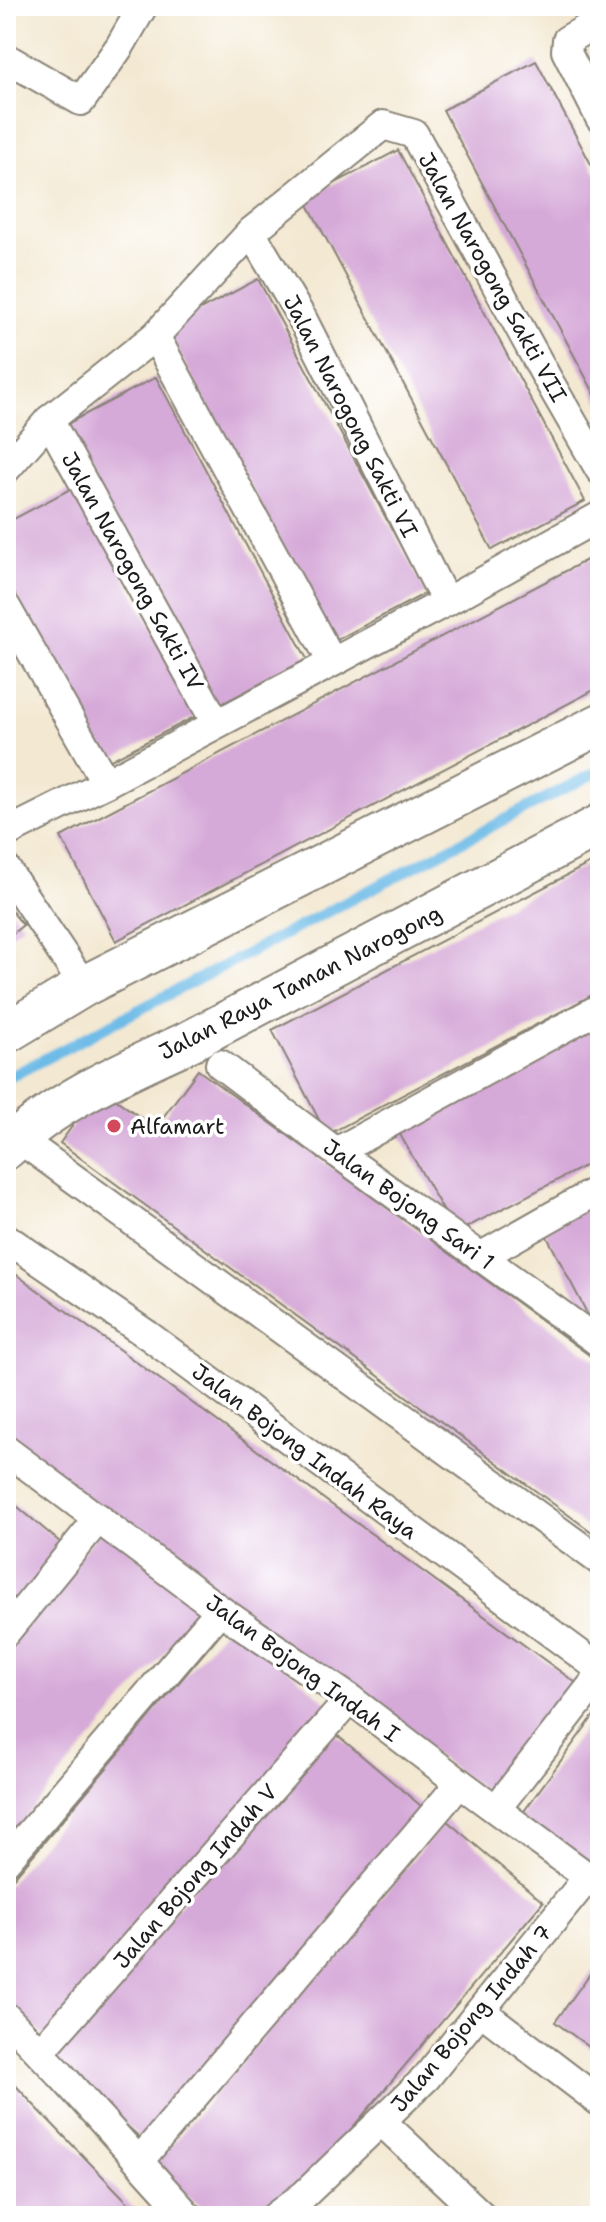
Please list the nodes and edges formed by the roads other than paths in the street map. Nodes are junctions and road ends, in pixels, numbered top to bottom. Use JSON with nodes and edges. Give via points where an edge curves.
{"nodes":[{"id":1,"x":143,"y":6,"type":"edge"},
{"id":2,"x":600,"y":21,"type":"edge"},
{"id":3,"x":6,"y":58,"type":"edge"},
{"id":4,"x":600,"y":118,"type":"edge"},
{"id":5,"x":251,"y":232,"type":"junction"},
{"id":6,"x":155,"y":336,"type":"junction"},
{"id":7,"x":49,"y":420,"type":"junction"},
{"id":8,"x":6,"y":469,"type":"edge"},
{"id":9,"x":600,"y":470,"type":"edge"},
{"id":10,"x":600,"y":516,"type":"edge"},
{"id":11,"x":446,"y":602,"type":"junction"},
{"id":12,"x":6,"y":607,"type":"edge"},
{"id":13,"x":332,"y":662,"type":"junction"},
{"id":14,"x":216,"y":723,"type":"junction"},
{"id":15,"x":600,"y":724,"type":"edge"},
{"id":16,"x":106,"y":783,"type":"junction"},
{"id":17,"x":600,"y":825,"type":"edge"},
{"id":18,"x":6,"y":833,"type":"edge"},
{"id":19,"x":6,"y":869,"type":"edge"},
{"id":20,"x":84,"y":986,"type":"junction"},
{"id":21,"x":600,"y":1008,"type":"edge"},
{"id":22,"x":6,"y":1033,"type":"edge"},
{"id":23,"x":220,"y":1064,"type":"dead end"},
{"id":24,"x":10,"y":1139,"type":"edge"},
{"id":25,"x":336,"y":1152,"type":"junction"},
{"id":26,"x":600,"y":1189,"type":"edge"},
{"id":27,"x":6,"y":1238,"type":"edge"},
{"id":28,"x":480,"y":1257,"type":"junction"},
{"id":29,"x":600,"y":1343,"type":"edge"},
{"id":30,"x":6,"y":1450,"type":"edge"},
{"id":31,"x":99,"y":1518,"type":"junction"},
{"id":32,"x":600,"y":1561,"type":"edge"},
{"id":33,"x":220,"y":1610,"type":"junction"},
{"id":34,"x":6,"y":1632,"type":"edge"},
{"id":35,"x":600,"y":1672,"type":"edge"},
{"id":36,"x":350,"y":1699,"type":"junction"},
{"id":37,"x":460,"y":1783,"type":"junction"},
{"id":38,"x":496,"y":1809,"type":"junction"},
{"id":39,"x":6,"y":1861,"type":"edge"},
{"id":40,"x":594,"y":1882,"type":"edge"},
{"id":41,"x":481,"y":2011,"type":"junction"},
{"id":42,"x":6,"y":2017,"type":"edge"},
{"id":43,"x":40,"y":2052,"type":"junction"},
{"id":44,"x":600,"y":2102,"type":"edge"},
{"id":45,"x":382,"y":2122,"type":"junction"},
{"id":46,"x":140,"y":2160,"type":"junction"},
{"id":47,"x":188,"y":2216,"type":"edge"},
{"id":48,"x":276,"y":2216,"type":"edge"},
{"id":49,"x":482,"y":2216,"type":"edge"}],
"edges":[{"from":1,"to":3,"type":"street","via":[[81,101]]},
{"from":2,"to":4,"type":"street","via":[[567,40],[566,51]]},
{"from":5,"to":6,"type":"street","name":"Jalan Narogong Sakti VII"},
{"from":5,"to":9,"type":"street","name":"Jalan Narogong Sakti VII","via":[[383,125],[414,134]]},
{"from":5,"to":11,"type":"street","name":"Jalan Narogong Sakti VI","via":[[303,320]]},
{"from":6,"to":7,"type":"street","name":"Jalan Narogong Sakti VII"},
{"from":6,"to":13,"type":"street"},
{"from":7,"to":8,"type":"street","name":"Jalan Narogong Sakti VII"},
{"from":7,"to":14,"type":"street","name":"Jalan Narogong Sakti IV"},
{"from":10,"to":11,"type":"street"},
{"from":11,"to":13,"type":"street"},
{"from":12,"to":16,"type":"street"},
{"from":13,"to":14,"type":"street"},
{"from":14,"to":16,"type":"street"},
{"from":15,"to":20,"type":"street"},
{"from":16,"to":18,"type":"street"},
{"from":17,"to":24,"type":"street","name":"Jalan Raya Taman Narogong","via":[[126,1070]]},
{"from":19,"to":20,"type":"street"},
{"from":20,"to":22,"type":"street"},
{"from":21,"to":25,"type":"street"},
{"from":23,"to":25,"type":"street","name":"Jalan Bojong Sari 1"},
{"from":24,"to":32,"type":"street"},
{"from":25,"to":28,"type":"street","name":"Jalan Bojong Sari 1"},
{"from":26,"to":28,"type":"street"},
{"from":27,"to":35,"type":"street","name":"Jalan Bojong Indah Raya","via":[[149,1336]]},
{"from":28,"to":29,"type":"street","name":"Jalan Bojong Sari 1"},
{"from":30,"to":31,"type":"street","name":"Jalan Bojong Indah I"},
{"from":31,"to":33,"type":"street","name":"Jalan Bojong Indah I"},
{"from":31,"to":34,"type":"street"},
{"from":33,"to":36,"type":"street","name":"Jalan Bojong Indah I"},
{"from":33,"to":39,"type":"street"},
{"from":35,"to":38,"type":"street"},
{"from":36,"to":37,"type":"street","name":"Jalan Bojong Indah I"},
{"from":36,"to":43,"type":"street","name":"Jalan Bojong Indah V"},
{"from":37,"to":38,"type":"street","name":"Jalan Bojong Indah I"},
{"from":37,"to":46,"type":"street"},
{"from":38,"to":40,"type":"street","name":"Jalan Bojong Indah I"},
{"from":40,"to":41,"type":"street","name":"Jalan Bojong Indah 7"},
{"from":41,"to":44,"type":"street"},
{"from":41,"to":45,"type":"street","name":"Jalan Bojong Indah 7"},
{"from":42,"to":43,"type":"street"},
{"from":43,"to":46,"type":"street"},
{"from":45,"to":48,"type":"street","name":"Jalan Bojong Indah 7"},
{"from":45,"to":49,"type":"street"},
{"from":46,"to":47,"type":"street"}]}
